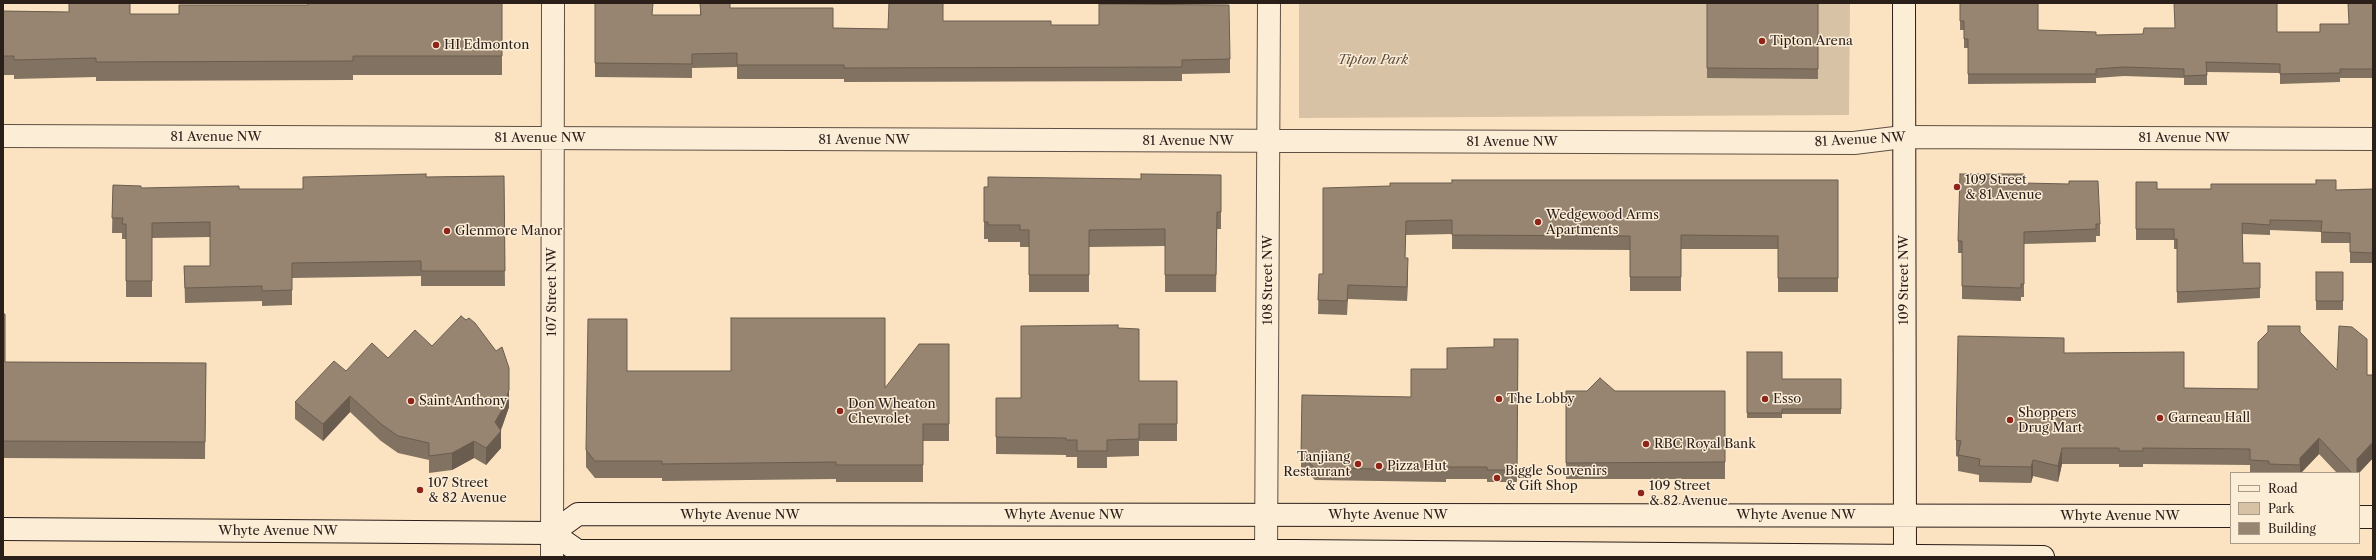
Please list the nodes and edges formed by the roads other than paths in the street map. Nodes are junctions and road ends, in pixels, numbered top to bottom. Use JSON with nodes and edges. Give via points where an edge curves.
{"nodes":[{"id":1,"x":553,"y":3,"type":"edge"},
{"id":2,"x":1269,"y":3,"type":"edge"},
{"id":3,"x":1904,"y":3,"type":"edge"},
{"id":4,"x":3,"y":136,"type":"edge"},
{"id":5,"x":1903,"y":137,"type":"junction"},
{"id":6,"x":552,"y":139,"type":"junction"},
{"id":7,"x":2373,"y":139,"type":"edge"},
{"id":8,"x":1268,"y":141,"type":"junction"},
{"id":9,"x":1266,"y":515,"type":"junction"},
{"id":10,"x":1904,"y":515,"type":"junction"},
{"id":11,"x":2230,"y":516,"type":"edge"},
{"id":12,"x":2360,"y":517,"type":"edge"},
{"id":13,"x":2373,"y":517,"type":"edge"},
{"id":14,"x":3,"y":529,"type":"edge"},
{"id":15,"x":552,"y":533,"type":"junction"},
{"id":16,"x":1266,"y":554,"type":"edge"},
{"id":17,"x":552,"y":557,"type":"edge"},
{"id":18,"x":1905,"y":557,"type":"edge"},
{"id":19,"x":2043,"y":557,"type":"edge"}],
"edges":[{"from":1,"to":6,"type":"main road","name":"107 Street NW"},
{"from":2,"to":8,"type":"main road","name":"108 Street NW"},
{"from":3,"to":5,"type":"main road","name":"109 Street NW"},
{"from":4,"to":6,"type":"main road","name":"81 Avenue NW"},
{"from":5,"to":7,"type":"main road","name":"81 Avenue NW"},
{"from":5,"to":8,"type":"main road","name":"81 Avenue NW","via":[[1854,144]]},
{"from":5,"to":10,"type":"main road","name":"109 Street NW"},
{"from":6,"to":8,"type":"main road","name":"81 Avenue NW"},
{"from":6,"to":15,"type":"main road","name":"107 Street NW"},
{"from":8,"to":9,"type":"main road","name":"108 Street NW"},
{"from":9,"to":10,"type":"main road","name":"Whyte Avenue NW"},
{"from":9,"to":15,"type":"main road","name":"Whyte Avenue NW","via":[[578,514]]},
{"from":9,"to":16,"type":"main road","name":"108 Street NW"},
{"from":10,"to":11,"type":"main road","name":"Whyte Avenue NW"},
{"from":10,"to":18,"type":"main road","name":"109 Street NW"},
{"from":12,"to":13,"type":"main road"},
{"from":14,"to":15,"type":"main road","name":"Whyte Avenue NW"},
{"from":15,"to":16,"type":"main road","via":[[578,551]]},
{"from":15,"to":17,"type":"main road","name":"107 Street NW"},
{"from":16,"to":18,"type":"main road"},
{"from":18,"to":19,"type":"main road"}]}
